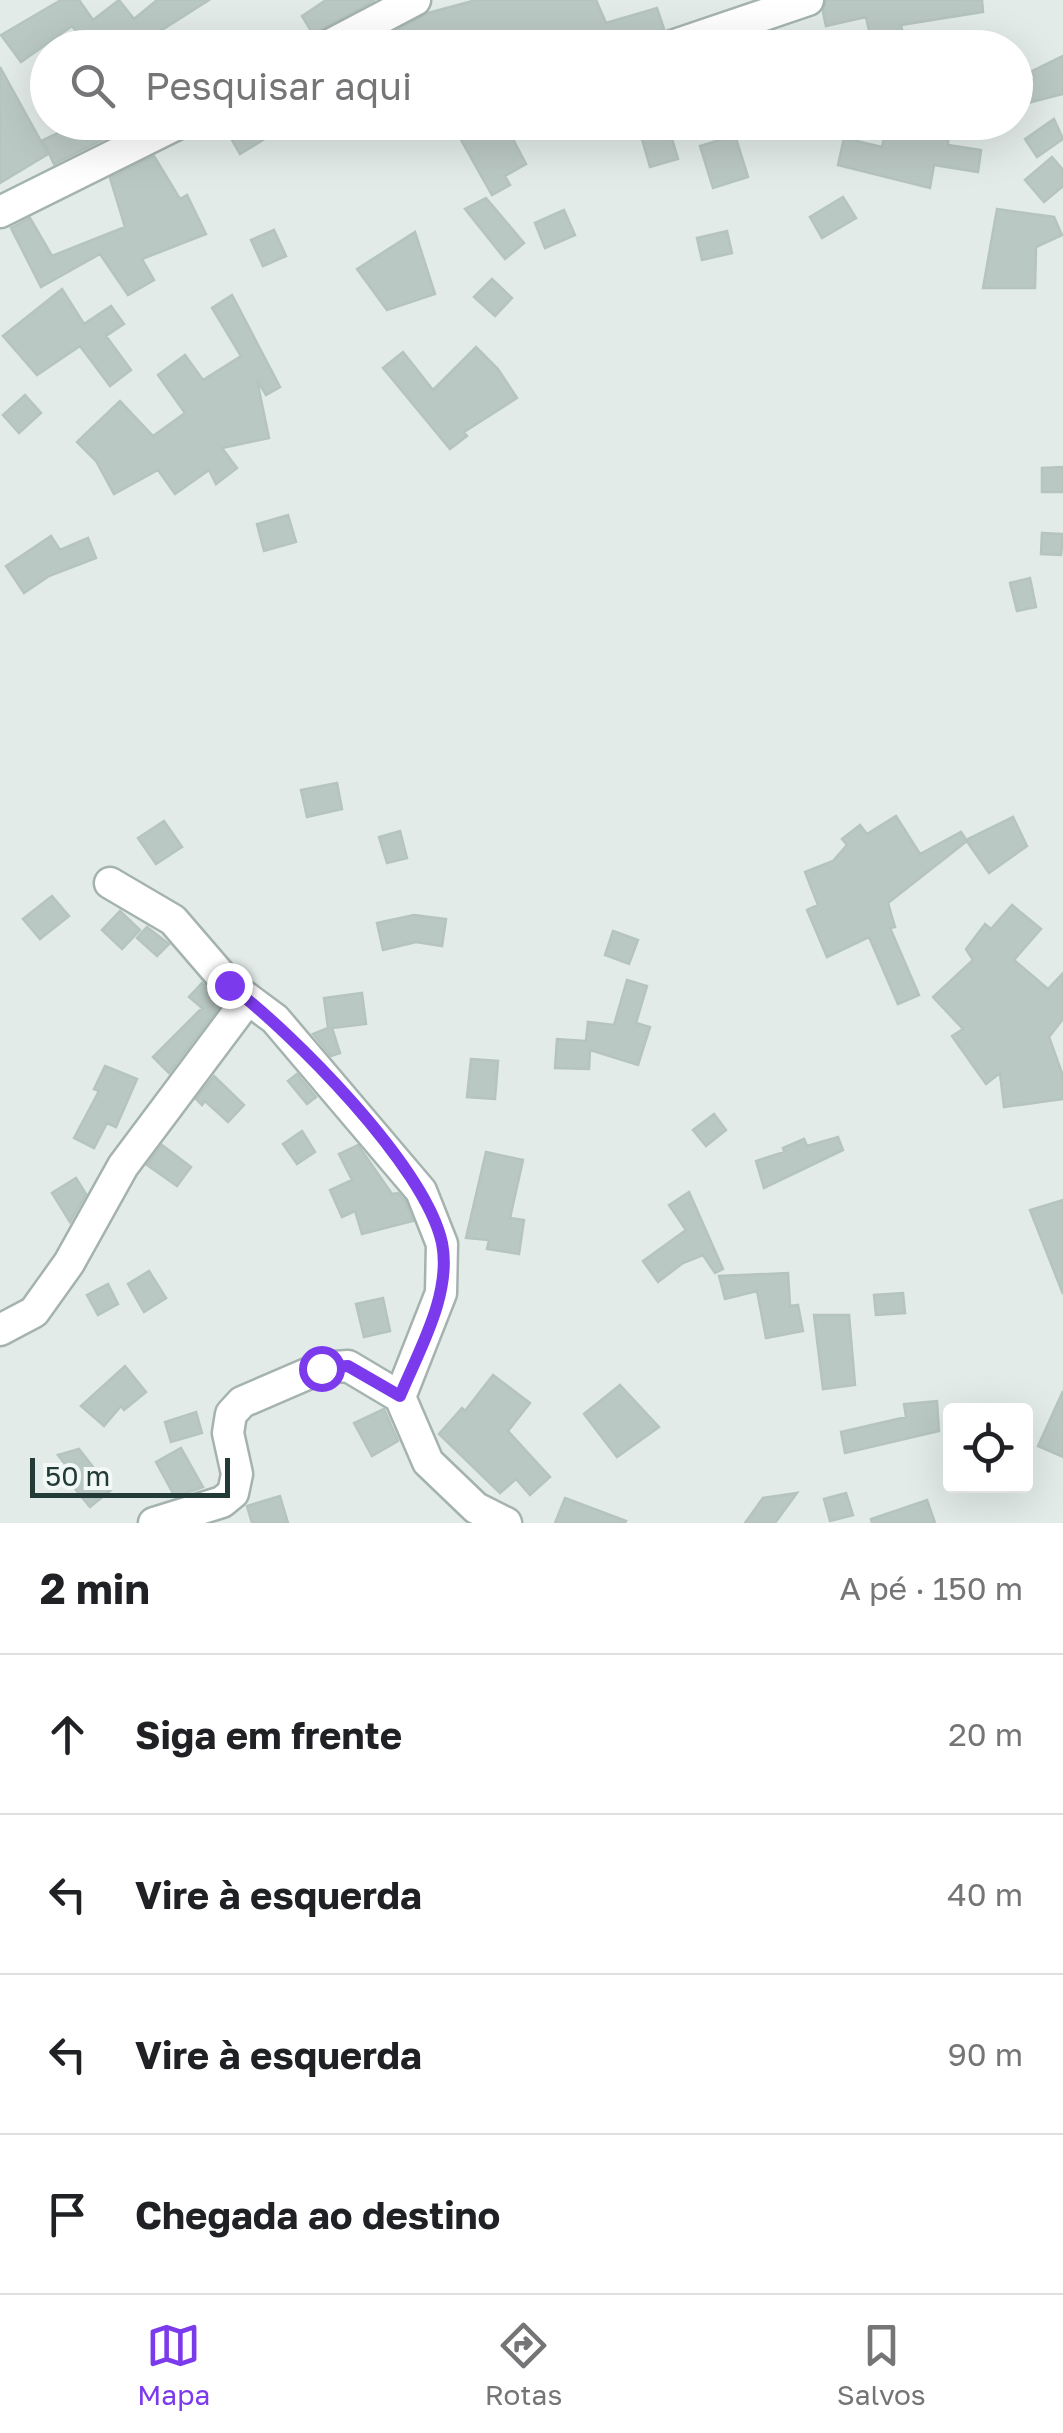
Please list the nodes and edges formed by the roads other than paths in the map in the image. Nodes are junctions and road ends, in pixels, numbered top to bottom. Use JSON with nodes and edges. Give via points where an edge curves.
{"nodes":[{"id":1,"x":416,"y":0,"type":"edge"},
{"id":2,"x":808,"y":0,"type":"edge"},
{"id":3,"x":358,"y":30,"type":"edge"},
{"id":4,"x":719,"y":30,"type":"edge"},
{"id":5,"x":145,"y":140,"type":"edge"},
{"id":6,"x":0,"y":212,"type":"edge"},
{"id":7,"x":110,"y":884,"type":"dead end"},
{"id":8,"x":248,"y":1000,"type":"junction"},
{"id":9,"x":0,"y":1330,"type":"edge"},
{"id":10,"x":400,"y":1396,"type":"junction"},
{"id":11,"x":154,"y":1523,"type":"edge"},
{"id":12,"x":506,"y":1523,"type":"edge"}],
"edges":[{"from":1,"to":3,"type":"street"},
{"from":2,"to":4,"type":"street"},
{"from":5,"to":6,"type":"street"},
{"from":7,"to":8,"type":"street","via":[[172,920]]},
{"from":8,"to":9,"type":"street","via":[[123,1166],[34,1312]]},
{"from":8,"to":10,"type":"street","via":[[274,1019],[421,1190],[442,1244],[441,1293]]},
{"from":10,"to":11,"type":"street","via":[[348,1366],[321,1368],[242,1402],[228,1432],[234,1493]]},
{"from":10,"to":12,"type":"street","via":[[428,1462],[476,1508]]}]}
